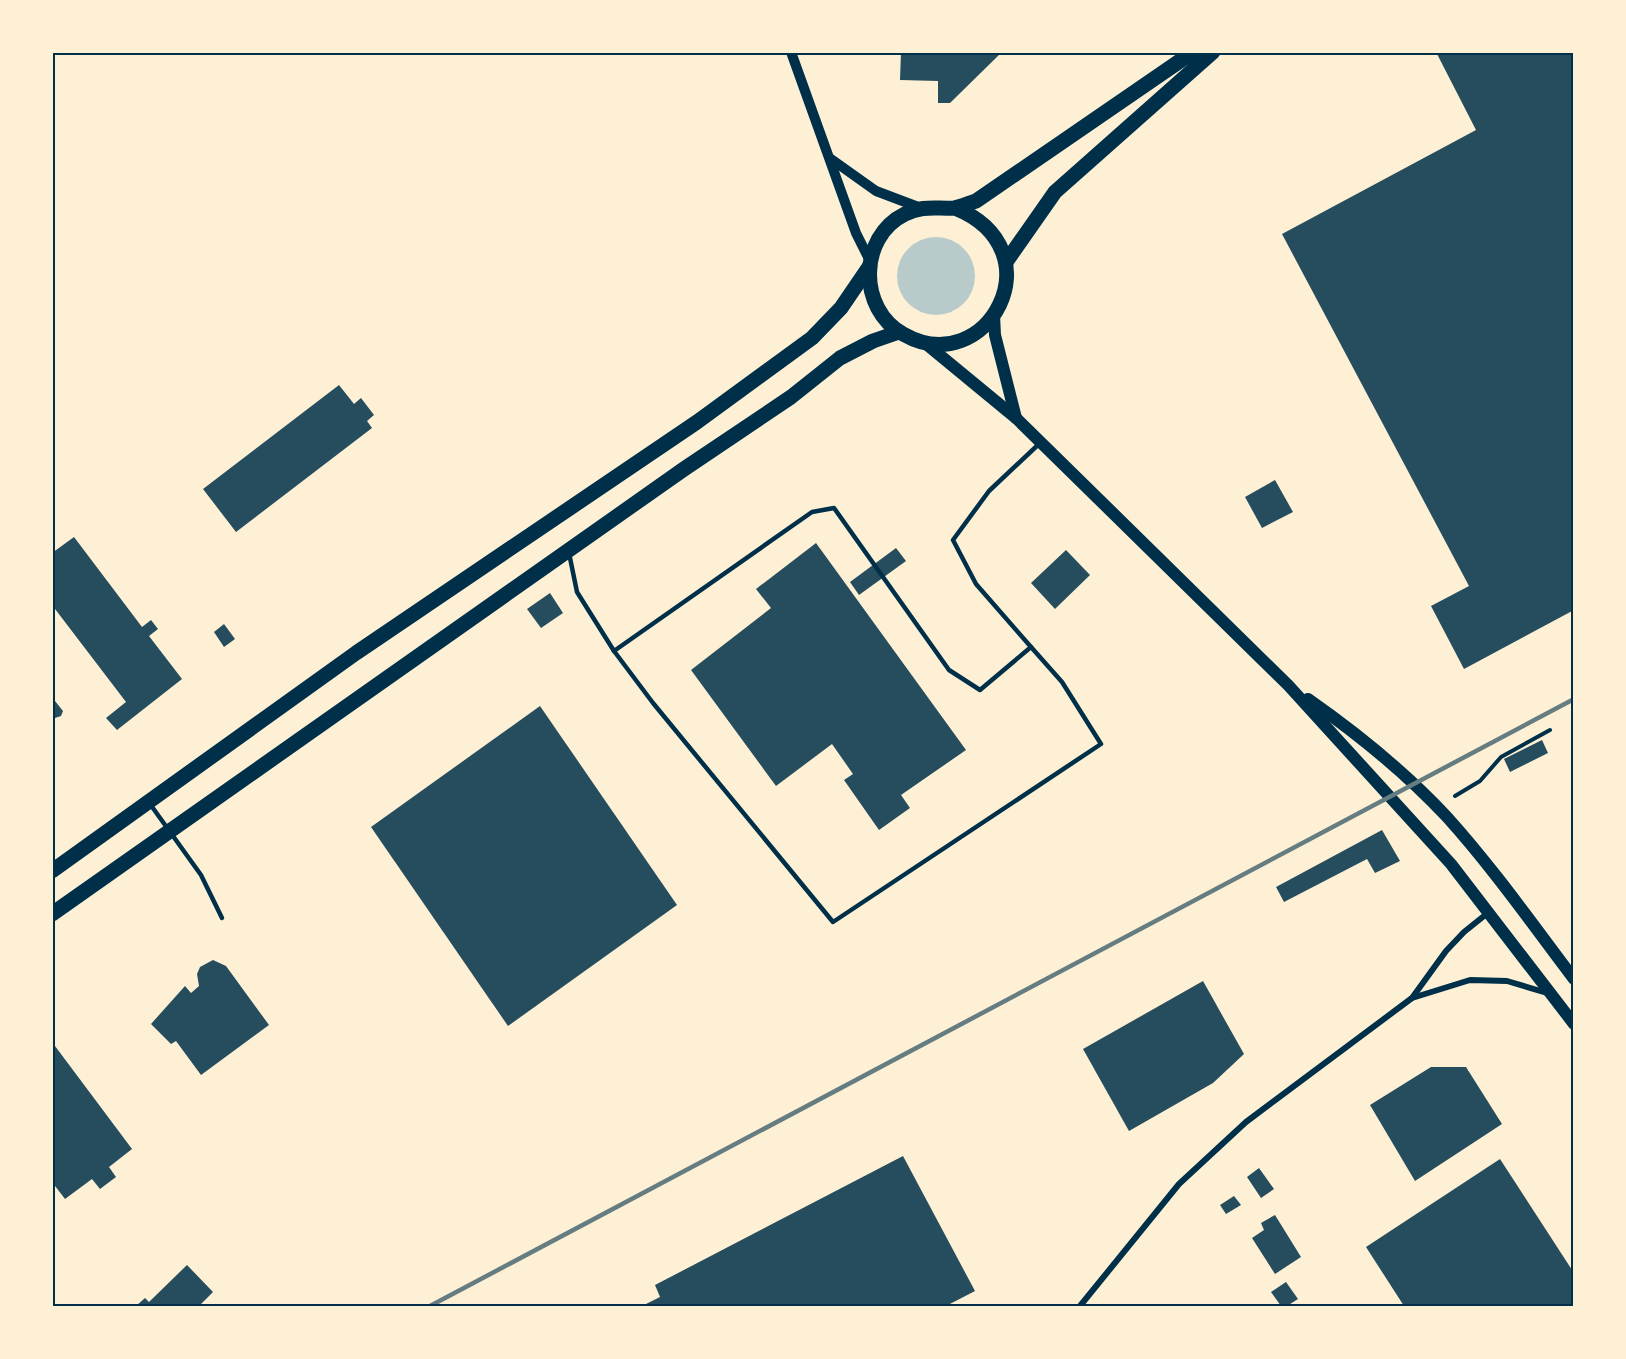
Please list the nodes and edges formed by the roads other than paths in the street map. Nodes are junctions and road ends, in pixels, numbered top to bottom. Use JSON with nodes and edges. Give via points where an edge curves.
{"nodes":[{"id":1,"x":791,"y":52,"type":"edge"},
{"id":2,"x":1193,"y":52,"type":"edge"},
{"id":3,"x":1214,"y":52,"type":"edge"},
{"id":4,"x":831,"y":159,"type":"junction"},
{"id":5,"x":921,"y":208,"type":"junction"},
{"id":6,"x":955,"y":208,"type":"junction"},
{"id":7,"x":1006,"y":262,"type":"junction"},
{"id":8,"x":869,"y":264,"type":"junction"},
{"id":9,"x":994,"y":315,"type":"junction"},
{"id":10,"x":899,"y":332,"type":"junction"},
{"id":11,"x":925,"y":343,"type":"junction"},
{"id":12,"x":1016,"y":418,"type":"junction"},
{"id":13,"x":1041,"y":442,"type":"junction"},
{"id":14,"x":569,"y":551,"type":"junction"},
{"id":15,"x":1031,"y":647,"type":"junction"},
{"id":16,"x":614,"y":651,"type":"junction"},
{"id":17,"x":1288,"y":685,"type":"junction"},
{"id":18,"x":149,"y":802,"type":"junction"},
{"id":19,"x":170,"y":833,"type":"junction"},
{"id":20,"x":52,"y":871,"type":"edge"},
{"id":21,"x":1489,"y":912,"type":"junction"},
{"id":22,"x":52,"y":914,"type":"edge"},
{"id":23,"x":222,"y":918,"type":"dead end"},
{"id":24,"x":1574,"y":980,"type":"edge"},
{"id":25,"x":1551,"y":994,"type":"junction"},
{"id":26,"x":1412,"y":998,"type":"junction"},
{"id":27,"x":1574,"y":1023,"type":"edge"},
{"id":28,"x":1080,"y":1306,"type":"edge"}],
"edges":[{"from":1,"to":4,"type":"street"},
{"from":2,"to":6,"type":"main road","via":[[976,201]]},
{"from":3,"to":7,"type":"main road","via":[[1055,192]]},
{"from":4,"to":5,"type":"street","via":[[876,191]]},
{"from":4,"to":8,"type":"street"},
{"from":5,"to":6,"type":"main road"},
{"from":5,"to":8,"type":"main road","via":[[888,227]]},
{"from":6,"to":7,"type":"main road","via":[[988,227]]},
{"from":7,"to":9,"type":"main road","via":[[1005,290]]},
{"from":8,"to":10,"type":"main road","via":[[875,304]]},
{"from":8,"to":18,"type":"main road","via":[[841,308],[812,338],[696,422],[356,653]]},
{"from":9,"to":11,"type":"main road","via":[[971,336],[941,344]]},
{"from":9,"to":12,"type":"main road","via":[[995,336]]},
{"from":10,"to":11,"type":"main road"},
{"from":10,"to":14,"type":"main road","via":[[840,358],[791,397]]},
{"from":11,"to":12,"type":"main road"},
{"from":12,"to":13,"type":"main road"},
{"from":13,"to":15,"type":"lane","via":[[989,491],[953,540],[975,584]]},
{"from":13,"to":17,"type":"main road"},
{"from":14,"to":16,"type":"lane","via":[[577,592]]},
{"from":14,"to":19,"type":"main road"},
{"from":15,"to":16,"type":"lane","via":[[980,690],[949,670],[834,508],[812,512]]},
{"from":15,"to":16,"type":"lane","via":[[1062,682],[1101,744],[833,922]]},
{"from":17,"to":21,"type":"main road","via":[[1419,827]]},
{"from":17,"to":24,"type":"main road","via":[[1375,749],[1437,807],[1475,850]]},
{"from":18,"to":19,"type":"lane"},
{"from":18,"to":20,"type":"main road"},
{"from":19,"to":22,"type":"main road"},
{"from":19,"to":23,"type":"lane","via":[[201,875]]},
{"from":21,"to":25,"type":"main road"},
{"from":21,"to":26,"type":"street","via":[[1446,951]]},
{"from":25,"to":26,"type":"street","via":[[1507,981],[1470,980]]},
{"from":25,"to":27,"type":"main road"},
{"from":26,"to":28,"type":"street","via":[[1229,1137],[1179,1184]]}]}
